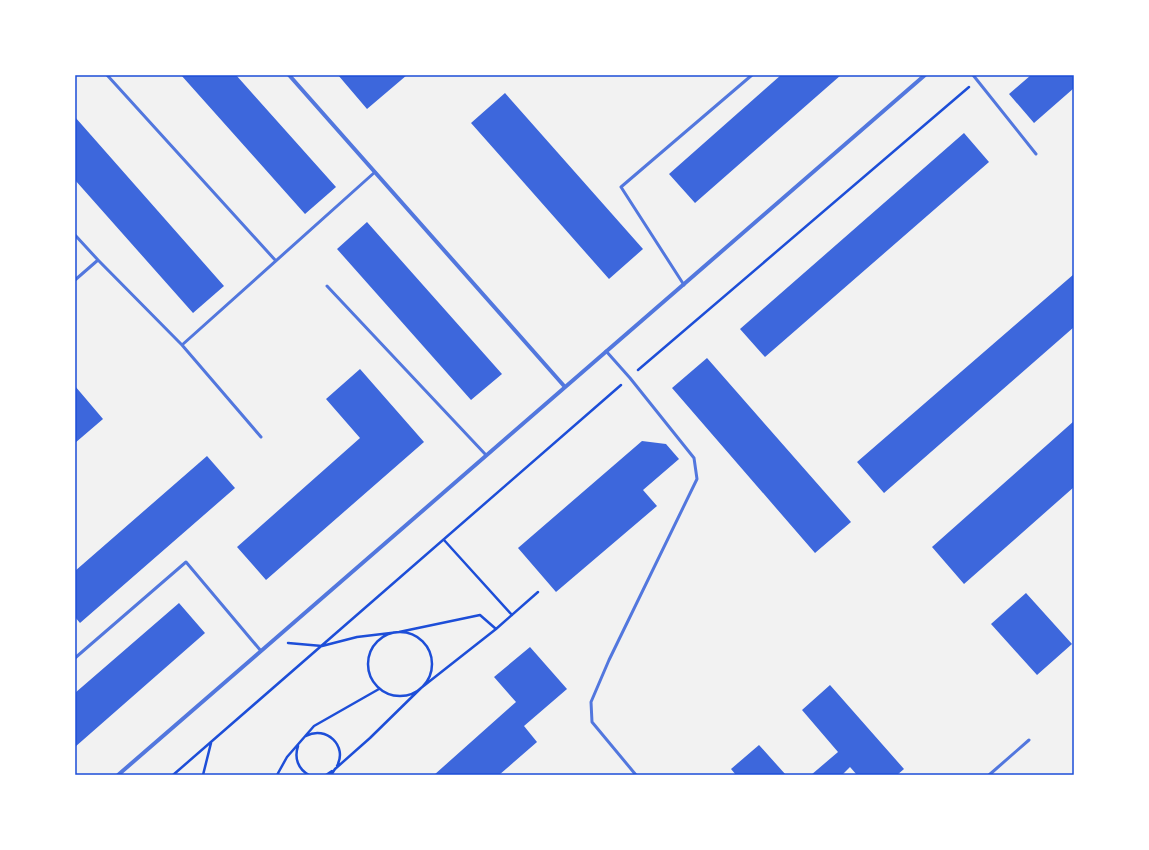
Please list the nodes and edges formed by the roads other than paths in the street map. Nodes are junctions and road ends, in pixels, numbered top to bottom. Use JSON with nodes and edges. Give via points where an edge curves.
{"nodes":[{"id":1,"x":107,"y":75,"type":"edge"},
{"id":2,"x":289,"y":75,"type":"edge"},
{"id":3,"x":752,"y":75,"type":"edge"},
{"id":4,"x":925,"y":75,"type":"edge"},
{"id":5,"x":973,"y":75,"type":"edge"},
{"id":6,"x":1036,"y":154,"type":"dead end"},
{"id":7,"x":375,"y":172,"type":"junction"},
{"id":8,"x":75,"y":234,"type":"edge"},
{"id":9,"x":98,"y":260,"type":"junction"},
{"id":10,"x":276,"y":261,"type":"junction"},
{"id":11,"x":75,"y":280,"type":"edge"},
{"id":12,"x":328,"y":286,"type":"dead end"},
{"id":13,"x":684,"y":286,"type":"junction"},
{"id":14,"x":182,"y":345,"type":"junction"},
{"id":15,"x":606,"y":351,"type":"junction"},
{"id":16,"x":564,"y":387,"type":"junction"},
{"id":17,"x":261,"y":437,"type":"dead end"},
{"id":18,"x":486,"y":455,"type":"junction"},
{"id":19,"x":262,"y":651,"type":"junction"},
{"id":20,"x":75,"y":658,"type":"edge"},
{"id":21,"x":1029,"y":740,"type":"dead end"},
{"id":22,"x":118,"y":775,"type":"edge"},
{"id":23,"x":636,"y":775,"type":"edge"},
{"id":24,"x":989,"y":775,"type":"edge"}],
"edges":[{"from":1,"to":10,"type":"lane"},
{"from":2,"to":7,"type":"street"},
{"from":3,"to":13,"type":"lane","via":[[621,187]]},
{"from":4,"to":13,"type":"street"},
{"from":5,"to":6,"type":"lane"},
{"from":7,"to":10,"type":"lane"},
{"from":7,"to":16,"type":"street"},
{"from":8,"to":9,"type":"lane"},
{"from":9,"to":11,"type":"lane"},
{"from":9,"to":14,"type":"lane"},
{"from":10,"to":14,"type":"lane"},
{"from":12,"to":18,"type":"lane"},
{"from":13,"to":15,"type":"street"},
{"from":14,"to":17,"type":"lane"},
{"from":15,"to":16,"type":"street"},
{"from":15,"to":23,"type":"lane","via":[[694,458],[696,479],[591,702],[592,722]]},
{"from":16,"to":18,"type":"street"},
{"from":18,"to":19,"type":"street"},
{"from":19,"to":20,"type":"lane","via":[[186,562]]},
{"from":19,"to":22,"type":"street"},
{"from":21,"to":24,"type":"lane"}]}
